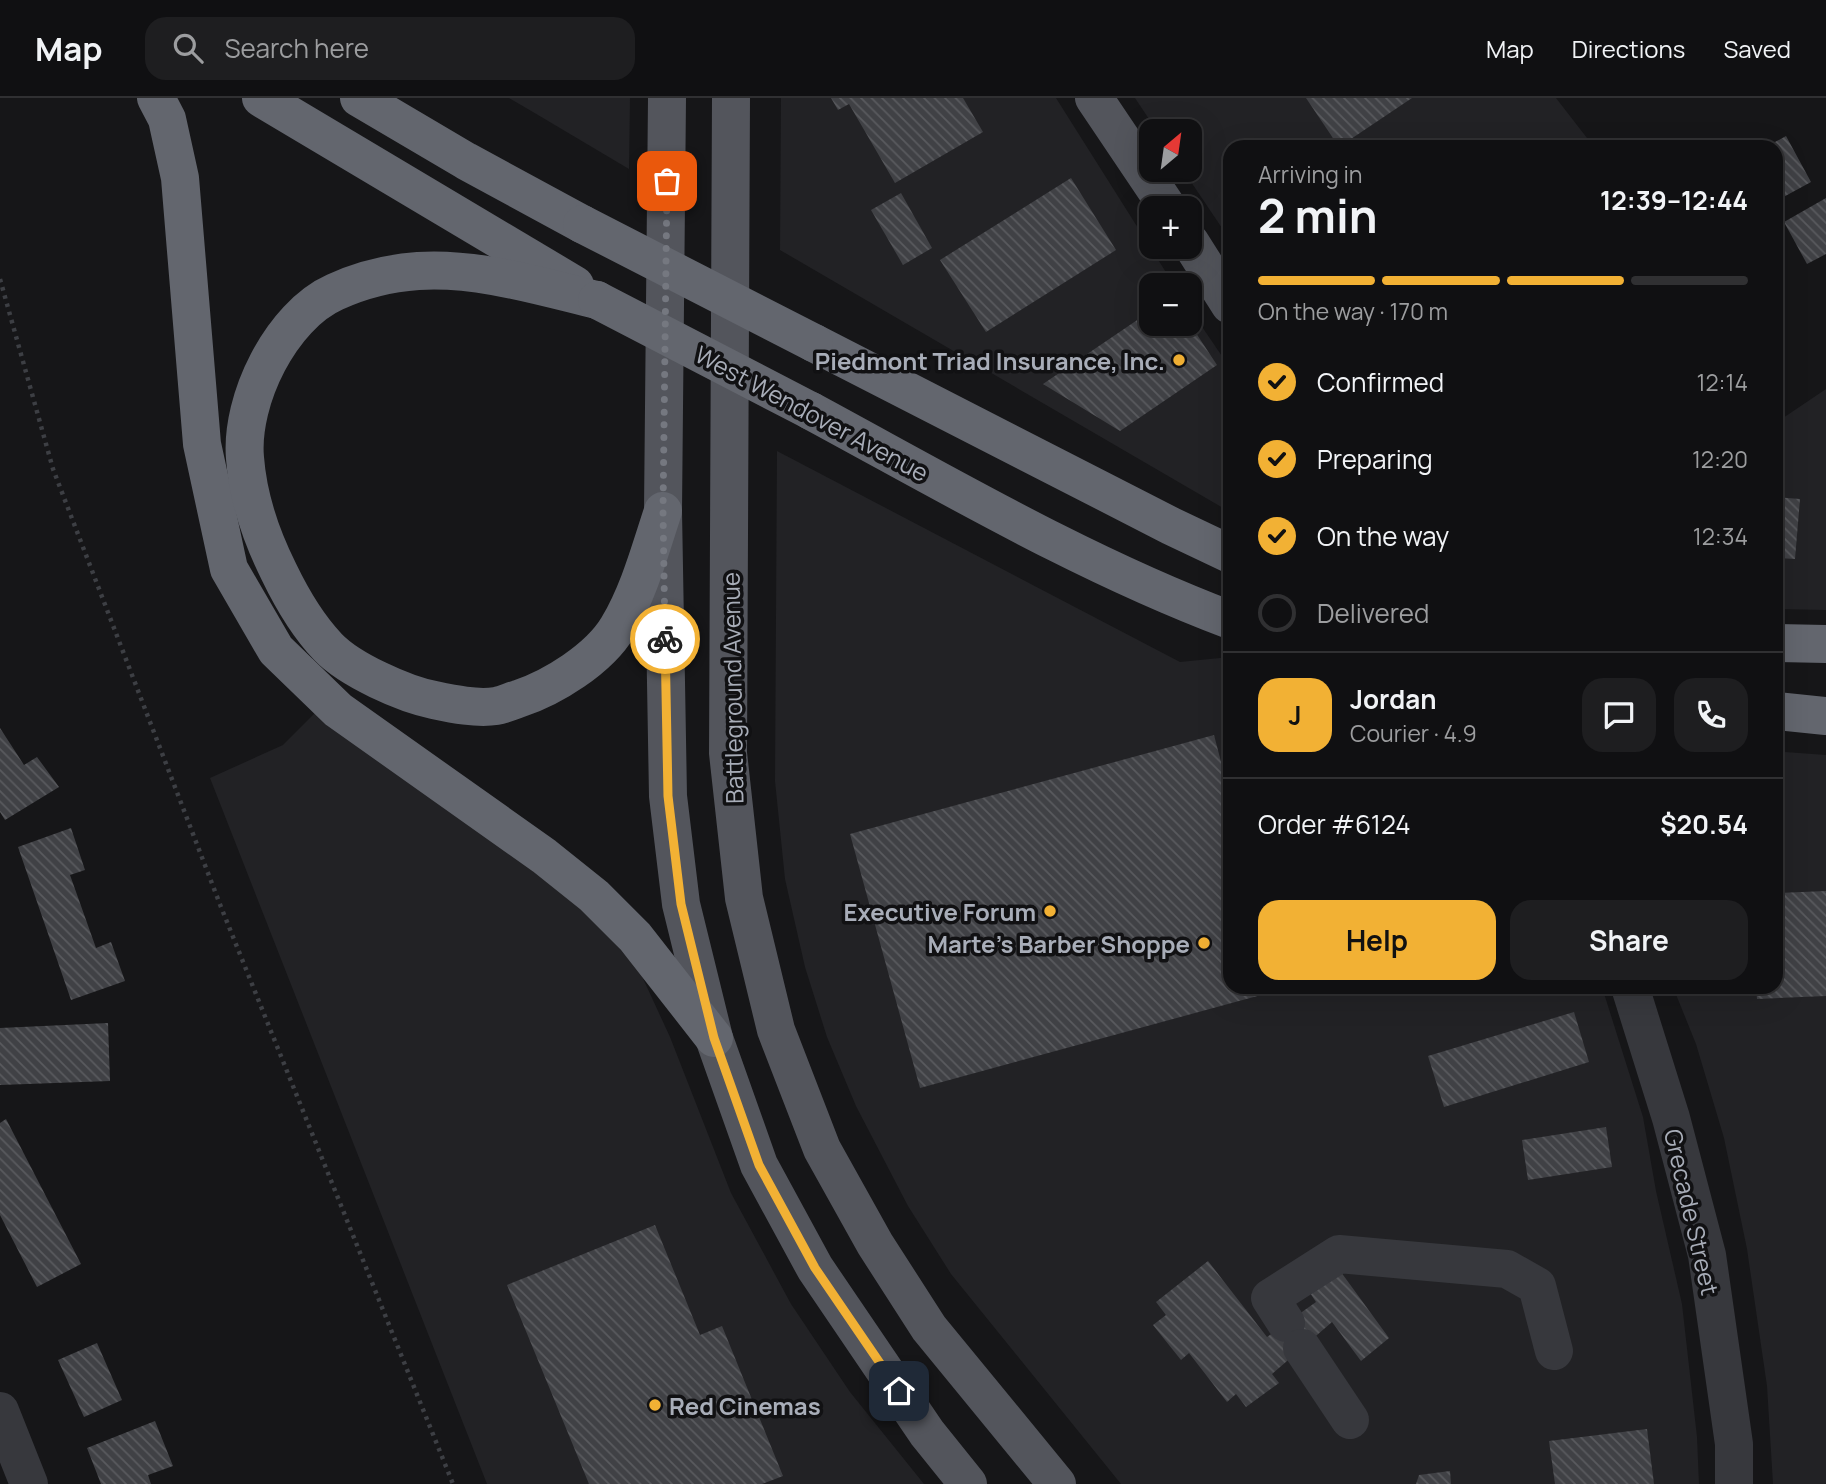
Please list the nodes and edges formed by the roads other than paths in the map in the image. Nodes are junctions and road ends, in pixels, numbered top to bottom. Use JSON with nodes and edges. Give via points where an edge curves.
{"nodes":[{"id":1,"x":156,"y":98,"type":"edge"},
{"id":2,"x":261,"y":98,"type":"edge"},
{"id":3,"x":359,"y":98,"type":"edge"},
{"id":4,"x":667,"y":98,"type":"edge"},
{"id":5,"x":731,"y":98,"type":"edge"},
{"id":6,"x":1094,"y":98,"type":"edge"},
{"id":7,"x":1160,"y":196,"type":"edge"},
{"id":8,"x":1201,"y":259,"type":"edge"},
{"id":9,"x":1223,"y":293,"type":"edge"},
{"id":10,"x":597,"y":300,"type":"junction"},
{"id":11,"x":663,"y":511,"type":"junction"},
{"id":12,"x":1171,"y":526,"type":"junction"},
{"id":13,"x":1223,"y":536,"type":"edge"},
{"id":14,"x":1223,"y":551,"type":"edge"},
{"id":15,"x":1223,"y":617,"type":"edge"},
{"id":16,"x":1783,"y":643,"type":"edge"},
{"id":17,"x":1826,"y":644,"type":"edge"},
{"id":18,"x":1632,"y":994,"type":"edge"},
{"id":19,"x":714,"y":1038,"type":"junction"},
{"id":20,"x":1554,"y":1351,"type":"dead end"},
{"id":21,"x":0,"y":1411,"type":"edge"},
{"id":22,"x":1350,"y":1420,"type":"dead end"},
{"id":23,"x":29,"y":1484,"type":"edge"},
{"id":24,"x":968,"y":1484,"type":"edge"},
{"id":25,"x":1057,"y":1484,"type":"edge"},
{"id":26,"x":1734,"y":1484,"type":"edge"}],
"edges":[{"from":1,"to":19,"type":"highway","via":[[167,119],[180,178],[202,444],[229,569],[276,650],[338,710],[594,896],[635,937]]},
{"from":2,"to":10,"type":"highway","name":"West Wendover Avenue"},
{"from":3,"to":12,"type":"highway","bridge":true,"via":[[582,225]]},
{"from":4,"to":11,"type":"main road"},
{"from":5,"to":25,"type":"main road","name":"Battleground Avenue","via":[[728,753],[744,898],[775,1030],[822,1149],[875,1244],[929,1328]]},
{"from":6,"to":7,"type":"main road"},
{"from":8,"to":9,"type":"main road"},
{"from":10,"to":11,"type":"highway","via":[[468,272],[419,271],[376,277],[333,292],[297,319],[262,374],[250,408],[244,455],[251,500],[268,550],[297,608],[330,649],[376,680],[418,697],[495,706],[568,676],[617,629]]},
{"from":10,"to":15,"type":"highway","name":"West Wendover Avenue","bridge":true,"via":[[1094,561]]},
{"from":11,"to":19,"type":"main road","via":[[668,796],[681,904]]},
{"from":12,"to":13,"type":"highway"},
{"from":12,"to":14,"type":"highway"},
{"from":16,"to":17,"type":"highway"},
{"from":18,"to":26,"type":"street","name":"Grecade Street","via":[[1707,1255],[1734,1444]]},
{"from":19,"to":24,"type":"main road","via":[[759,1165],[815,1268],[927,1433]]},
{"from":20,"to":22,"type":"street","via":[[1537,1286],[1507,1269],[1339,1254],[1270,1298]]},
{"from":21,"to":23,"type":"street"}]}
